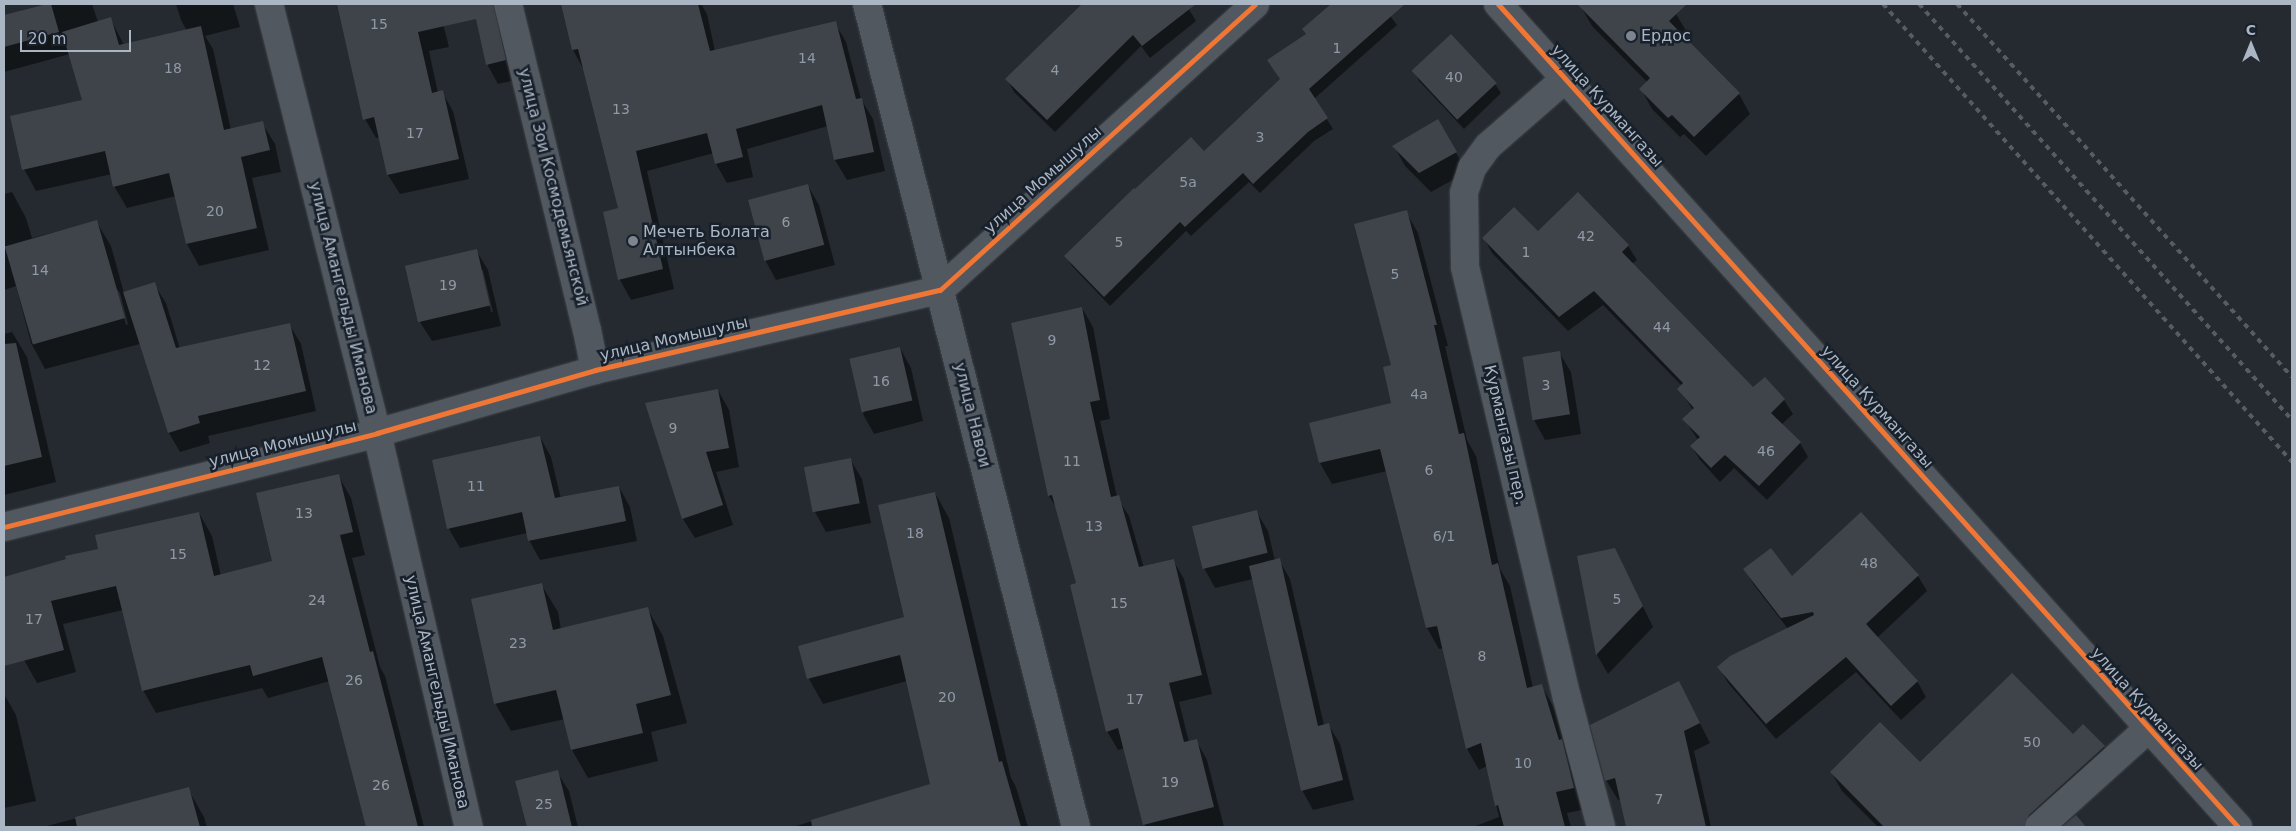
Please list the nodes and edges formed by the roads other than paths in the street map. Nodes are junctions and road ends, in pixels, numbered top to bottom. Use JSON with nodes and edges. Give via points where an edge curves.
{"nodes":[{"id":1,"x":269,"y":4,"type":"edge"},
{"id":2,"x":508,"y":4,"type":"edge"},
{"id":3,"x":867,"y":4,"type":"edge"},
{"id":4,"x":1255,"y":4,"type":"edge"},
{"id":5,"x":1498,"y":4,"type":"edge"},
{"id":6,"x":1566,"y":78,"type":"junction"},
{"id":7,"x":940,"y":290,"type":"junction"},
{"id":8,"x":595,"y":370,"type":"junction"},
{"id":9,"x":377,"y":433,"type":"junction"},
{"id":10,"x":4,"y":527,"type":"edge"},
{"id":11,"x":2148,"y":729,"type":"junction"},
{"id":12,"x":469,"y":827,"type":"edge"},
{"id":13,"x":1076,"y":827,"type":"edge"},
{"id":14,"x":1601,"y":827,"type":"edge"},
{"id":15,"x":2039,"y":827,"type":"edge"},
{"id":16,"x":2238,"y":827,"type":"edge"}],
"edges":[{"from":1,"to":9,"type":"street","name":"улица Амангельды Иманова"},
{"from":2,"to":8,"type":"street","name":"улица Зои Космодемьянской"},
{"from":3,"to":7,"type":"street","name":"улица Навои"},
{"from":4,"to":7,"type":"street","name":"улица Момышулы"},
{"from":5,"to":6,"type":"street","name":"улица Курмангазы"},
{"from":6,"to":11,"type":"street","name":"улица Курмангазы"},
{"from":6,"to":14,"type":"street","name":"Курмангазы пер.","via":[[1488,146],[1472,168],[1464,193],[1465,267]]},
{"from":7,"to":8,"type":"street","name":"улица Момышулы"},
{"from":7,"to":13,"type":"street","name":"улица Навои"},
{"from":8,"to":9,"type":"street","name":"улица Момышулы"},
{"from":9,"to":10,"type":"street","name":"улица Момышулы"},
{"from":9,"to":12,"type":"street","name":"улица Амангельды Иманова"},
{"from":11,"to":15,"type":"street"},
{"from":11,"to":16,"type":"street","name":"улица Курмангазы"}]}
